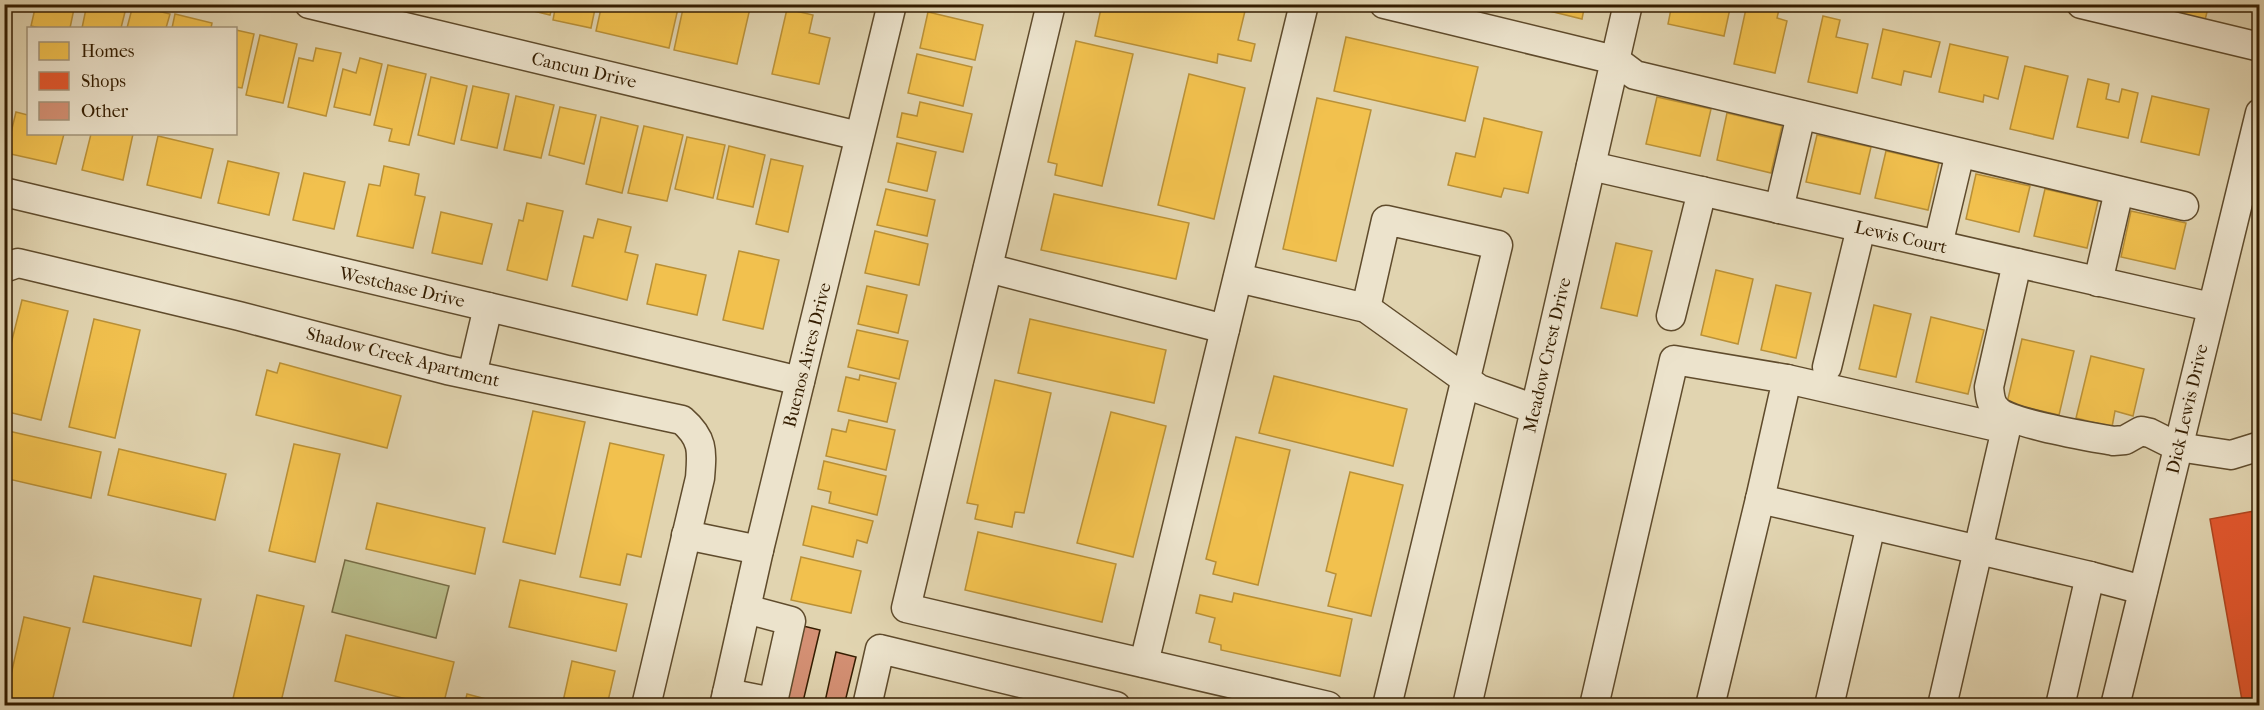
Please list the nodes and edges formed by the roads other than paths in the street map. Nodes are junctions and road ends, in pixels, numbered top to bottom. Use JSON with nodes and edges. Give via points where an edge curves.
{"nodes":[{"id":1,"x":309,"y":4,"type":"edge"},
{"id":2,"x":892,"y":4,"type":"edge"},
{"id":3,"x":1051,"y":4,"type":"edge"},
{"id":4,"x":1304,"y":4,"type":"edge"},
{"id":5,"x":1384,"y":4,"type":"edge"},
{"id":6,"x":1628,"y":4,"type":"edge"},
{"id":7,"x":2081,"y":4,"type":"edge"},
{"id":8,"x":2114,"y":8,"type":"edge"},
{"id":9,"x":2259,"y":47,"type":"edge"},
{"id":10,"x":1615,"y":60,"type":"junction"},
{"id":11,"x":2259,"y":113,"type":"edge"},
{"id":12,"x":1801,"y":115,"type":"junction"},
{"id":13,"x":859,"y":136,"type":"junction"},
{"id":14,"x":2255,"y":150,"type":"edge"},
{"id":15,"x":1960,"y":153,"type":"junction"},
{"id":16,"x":1591,"y":166,"type":"junction"},
{"id":17,"x":1702,"y":191,"type":"junction"},
{"id":18,"x":2119,"y":191,"type":"junction"},
{"id":19,"x":4,"y":192,"type":"edge"},
{"id":20,"x":2184,"y":206,"type":"dead end"},
{"id":21,"x":1779,"y":209,"type":"junction"},
{"id":22,"x":1861,"y":228,"type":"junction"},
{"id":23,"x":1938,"y":246,"type":"junction"},
{"id":24,"x":2018,"y":263,"type":"junction"},
{"id":25,"x":4,"y":268,"type":"edge"},
{"id":26,"x":988,"y":268,"type":"junction"},
{"id":27,"x":1238,"y":278,"type":"junction"},
{"id":28,"x":2098,"y":282,"type":"junction"},
{"id":29,"x":488,"y":307,"type":"junction"},
{"id":30,"x":2211,"y":307,"type":"junction"},
{"id":31,"x":1366,"y":308,"type":"junction"},
{"id":32,"x":1671,"y":316,"type":"dead end"},
{"id":33,"x":1225,"y":329,"type":"junction"},
{"id":34,"x":1827,"y":367,"type":"dead end"},
{"id":35,"x":472,"y":375,"type":"junction"},
{"id":36,"x":1787,"y":379,"type":"junction"},
{"id":37,"x":1466,"y":380,"type":"junction"},
{"id":38,"x":800,"y":381,"type":"junction"},
{"id":39,"x":1535,"y":409,"type":"junction"},
{"id":40,"x":2006,"y":429,"type":"junction"},
{"id":41,"x":2259,"y":446,"type":"edge"},
{"id":42,"x":2178,"y":447,"type":"junction"},
{"id":43,"x":2122,"y":456,"type":"dead end"},
{"id":44,"x":1761,"y":499,"type":"junction"},
{"id":45,"x":1871,"y":525,"type":"junction"},
{"id":46,"x":686,"y":535,"type":"junction"},
{"id":47,"x":759,"y":550,"type":"junction"},
{"id":48,"x":1978,"y":550,"type":"junction"},
{"id":49,"x":2090,"y":576,"type":"junction"},
{"id":50,"x":2143,"y":590,"type":"junction"},
{"id":51,"x":746,"y":609,"type":"junction"},
{"id":52,"x":1144,"y":663,"type":"junction"},
{"id":53,"x":725,"y":699,"type":"edge"},
{"id":54,"x":646,"y":705,"type":"edge"},
{"id":55,"x":867,"y":705,"type":"edge"},
{"id":56,"x":1116,"y":705,"type":"edge"},
{"id":57,"x":1328,"y":705,"type":"edge"},
{"id":58,"x":1387,"y":705,"type":"edge"},
{"id":59,"x":1467,"y":705,"type":"edge"},
{"id":60,"x":1594,"y":705,"type":"edge"},
{"id":61,"x":1710,"y":705,"type":"edge"},
{"id":62,"x":1829,"y":705,"type":"edge"},
{"id":63,"x":1942,"y":705,"type":"edge"},
{"id":64,"x":2060,"y":705,"type":"edge"},
{"id":65,"x":2115,"y":705,"type":"edge"}],
"edges":[{"from":1,"to":13,"type":"street","name":"Cancun Drive"},
{"from":2,"to":13,"type":"street","name":"Buenos Aires Drive"},
{"from":3,"to":26,"type":"street"},
{"from":4,"to":27,"type":"street"},
{"from":5,"to":10,"type":"street"},
{"from":6,"to":10,"type":"street","name":"Meadow Crest Drive"},
{"from":7,"to":8,"type":"street"},
{"from":8,"to":9,"type":"street"},
{"from":10,"to":12,"type":"street","via":[[1635,75]]},
{"from":10,"to":16,"type":"street","name":"Meadow Crest Drive"},
{"from":11,"to":14,"type":"street","name":"Dick Lewis Drive"},
{"from":12,"to":15,"type":"street"},
{"from":12,"to":21,"type":"street"},
{"from":13,"to":38,"type":"street","name":"Buenos Aires Drive"},
{"from":14,"to":30,"type":"street","name":"Dick Lewis Drive"},
{"from":15,"to":18,"type":"street"},
{"from":15,"to":23,"type":"street"},
{"from":16,"to":17,"type":"street","name":"Lewis Court"},
{"from":16,"to":39,"type":"street","name":"Meadow Crest Drive"},
{"from":17,"to":21,"type":"street","name":"Lewis Court"},
{"from":17,"to":32,"type":"street"},
{"from":18,"to":20,"type":"street"},
{"from":18,"to":28,"type":"street"},
{"from":19,"to":29,"type":"street","name":"Westchase Drive"},
{"from":21,"to":22,"type":"street","name":"Lewis Court"},
{"from":22,"to":23,"type":"street","name":"Lewis Court"},
{"from":22,"to":34,"type":"street"},
{"from":23,"to":24,"type":"street","name":"Lewis Court"},
{"from":24,"to":28,"type":"street","name":"Lewis Court"},
{"from":24,"to":42,"type":"street","via":[[1989,387],[1990,400],[1997,411],[2023,422],[2113,441],[2125,440],[2140,431]]},
{"from":25,"to":35,"type":"street","name":"Shadow Creek Apartment","via":[[18,263]]},
{"from":26,"to":33,"type":"street"},
{"from":26,"to":52,"type":"street","via":[[906,608]]},
{"from":27,"to":31,"type":"street"},
{"from":27,"to":33,"type":"street"},
{"from":28,"to":30,"type":"street","name":"Lewis Court"},
{"from":29,"to":35,"type":"street"},
{"from":29,"to":38,"type":"street","name":"Westchase Drive"},
{"from":30,"to":42,"type":"street","name":"Dick Lewis Drive"},
{"from":31,"to":37,"type":"street"},
{"from":31,"to":37,"type":"street","via":[[1386,220],[1498,245]]},
{"from":33,"to":52,"type":"street"},
{"from":35,"to":46,"type":"street","name":"Shadow Creek Apartment","via":[[682,420],[691,427],[702,449],[700,478]]},
{"from":36,"to":40,"type":"street"},
{"from":36,"to":44,"type":"street"},
{"from":36,"to":60,"type":"street","via":[[1674,360]]},
{"from":37,"to":39,"type":"street","via":[[1479,389]]},
{"from":37,"to":58,"type":"street"},
{"from":38,"to":47,"type":"street","name":"Buenos Aires Drive"},
{"from":39,"to":59,"type":"street","name":"Meadow Crest Drive"},
{"from":40,"to":43,"type":"street"},
{"from":40,"to":48,"type":"street"},
{"from":41,"to":42,"type":"street","via":[[2231,455]]},
{"from":42,"to":50,"type":"street","name":"Dick Lewis Drive"},
{"from":44,"to":45,"type":"street"},
{"from":44,"to":61,"type":"street"},
{"from":45,"to":48,"type":"street"},
{"from":45,"to":62,"type":"street"},
{"from":46,"to":47,"type":"street"},
{"from":46,"to":54,"type":"street","name":"Shadow Creek Apartment"},
{"from":47,"to":51,"type":"street","name":"Buenos Aires Drive"},
{"from":48,"to":49,"type":"street"},
{"from":48,"to":63,"type":"street"},
{"from":49,"to":50,"type":"street"},
{"from":49,"to":64,"type":"street"},
{"from":50,"to":65,"type":"street","name":"Dick Lewis Drive"},
{"from":51,"to":53,"type":"street","name":"Buenos Aires Drive"},
{"from":51,"to":53,"type":"street","via":[[791,621],[773,702]]},
{"from":52,"to":57,"type":"street"},
{"from":55,"to":56,"type":"street","via":[[880,649]]}]}
